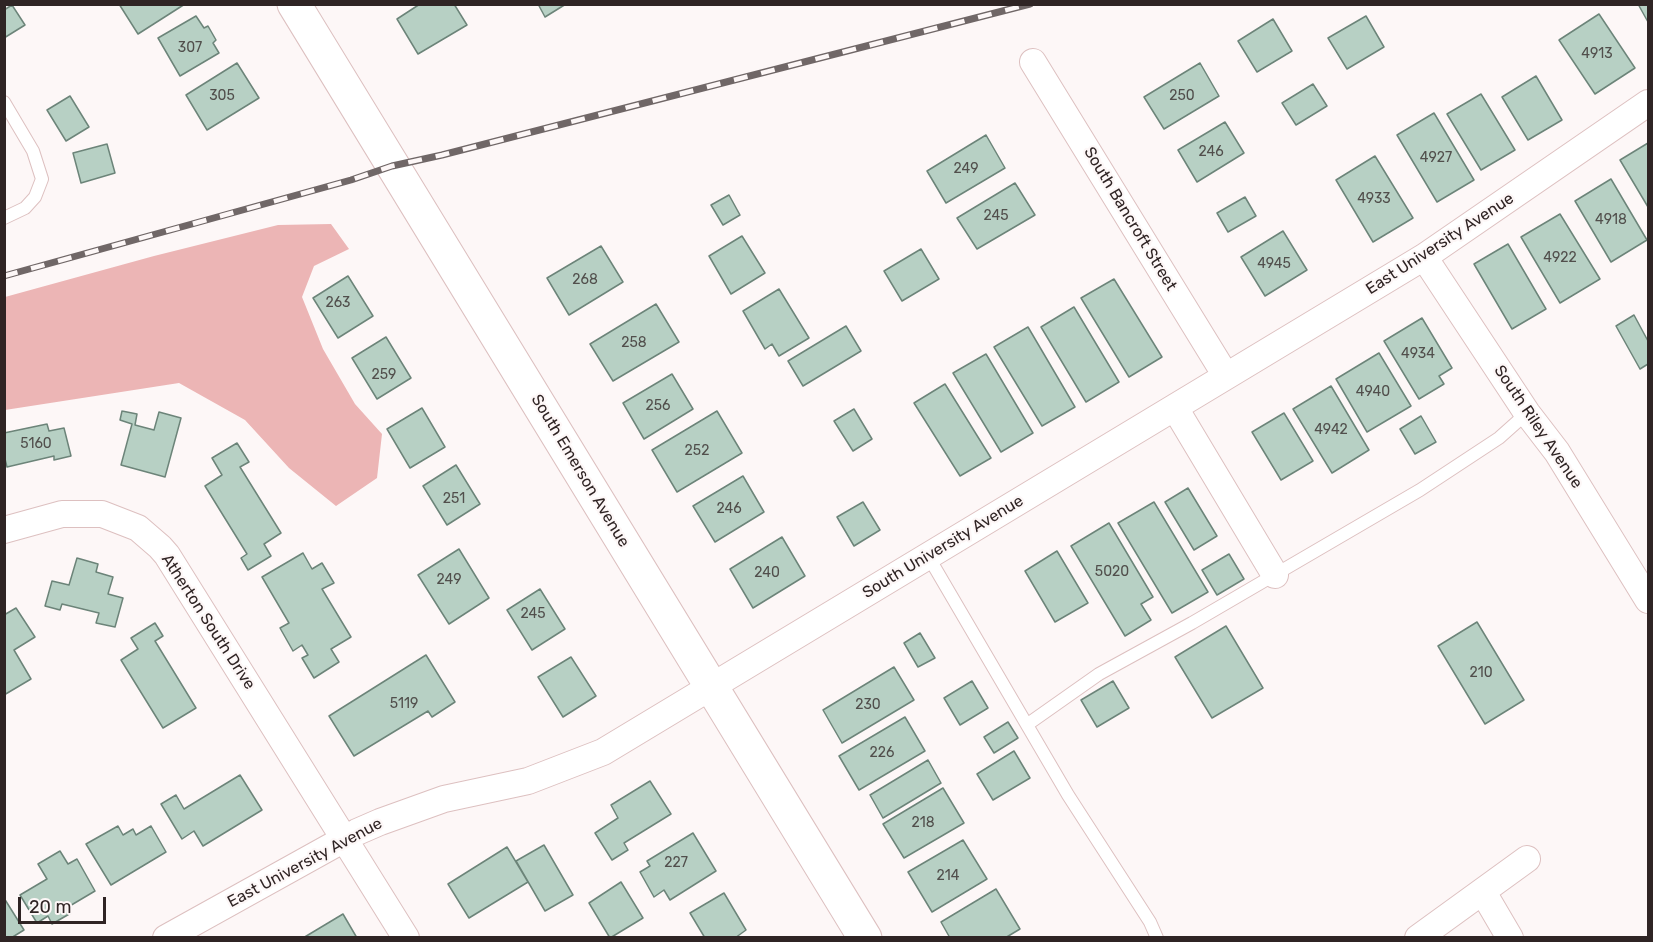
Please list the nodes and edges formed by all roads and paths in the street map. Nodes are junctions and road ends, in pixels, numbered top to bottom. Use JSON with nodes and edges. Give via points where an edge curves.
{"nodes":[{"id":1,"x":294,"y":4,"type":"edge"},
{"id":2,"x":1034,"y":62,"type":"dead end"},
{"id":3,"x":4,"y":102,"type":"edge"},
{"id":4,"x":1648,"y":103,"type":"edge"},
{"id":5,"x":4,"y":218,"type":"edge"},
{"id":6,"x":1424,"y":257,"type":"junction"},
{"id":7,"x":1226,"y":376,"type":"junction"},
{"id":8,"x":1175,"y":408,"type":"junction"},
{"id":9,"x":1527,"y":413,"type":"junction"},
{"id":10,"x":4,"y":530,"type":"edge"},
{"id":11,"x":928,"y":556,"type":"junction"},
{"id":12,"x":1275,"y":575,"type":"junction"},
{"id":13,"x":1648,"y":600,"type":"edge"},
{"id":14,"x":711,"y":686,"type":"junction"},
{"id":15,"x":1028,"y":724,"type":"junction"},
{"id":16,"x":345,"y":839,"type":"junction"},
{"id":17,"x":1527,"y":859,"type":"dead end"},
{"id":18,"x":1483,"y":892,"type":"junction"},
{"id":19,"x":165,"y":938,"type":"edge"},
{"id":20,"x":406,"y":938,"type":"edge"},
{"id":21,"x":865,"y":938,"type":"edge"},
{"id":22,"x":1157,"y":938,"type":"edge"},
{"id":23,"x":1418,"y":938,"type":"edge"},
{"id":24,"x":1510,"y":938,"type":"edge"}],
"edges":[{"from":1,"to":14,"type":"main road","name":"South Emerson Avenue"},
{"from":2,"to":7,"type":"street","name":"South Bancroft Street"},
{"from":3,"to":5,"type":"lane","via":[[33,151],[42,179],[35,197]]},
{"from":4,"to":6,"type":"street","name":"East University Avenue"},
{"from":6,"to":7,"type":"street","name":"East University Avenue"},
{"from":6,"to":9,"type":"street","name":"South Riley Avenue"},
{"from":7,"to":8,"type":"street","name":"East University Avenue"},
{"from":8,"to":11,"type":"street","name":"South University Avenue"},
{"from":8,"to":12,"type":"street"},
{"from":9,"to":12,"type":"lane","via":[[1499,438],[1420,490]]},
{"from":9,"to":13,"type":"street","name":"South Riley Avenue","via":[[1557,453]]},
{"from":10,"to":16,"type":"street","name":"Atherton South Drive","via":[[63,514],[102,514],[127,522],[150,537],[167,555]]},
{"from":11,"to":14,"type":"street","name":"South University Avenue"},
{"from":11,"to":15,"type":"lane"},
{"from":12,"to":15,"type":"lane","via":[[1099,674]]},
{"from":14,"to":16,"type":"street","name":"East University Avenue","via":[[585,760],[528,781],[459,795],[405,812]]},
{"from":14,"to":21,"type":"main road","name":"South Emerson Avenue"},
{"from":15,"to":22,"type":"lane"},
{"from":16,"to":19,"type":"street","name":"East University Avenue"},
{"from":16,"to":20,"type":"street","name":"Atherton South Drive"},
{"from":17,"to":18,"type":"street"},
{"from":18,"to":23,"type":"street"},
{"from":18,"to":24,"type":"street"}]}
